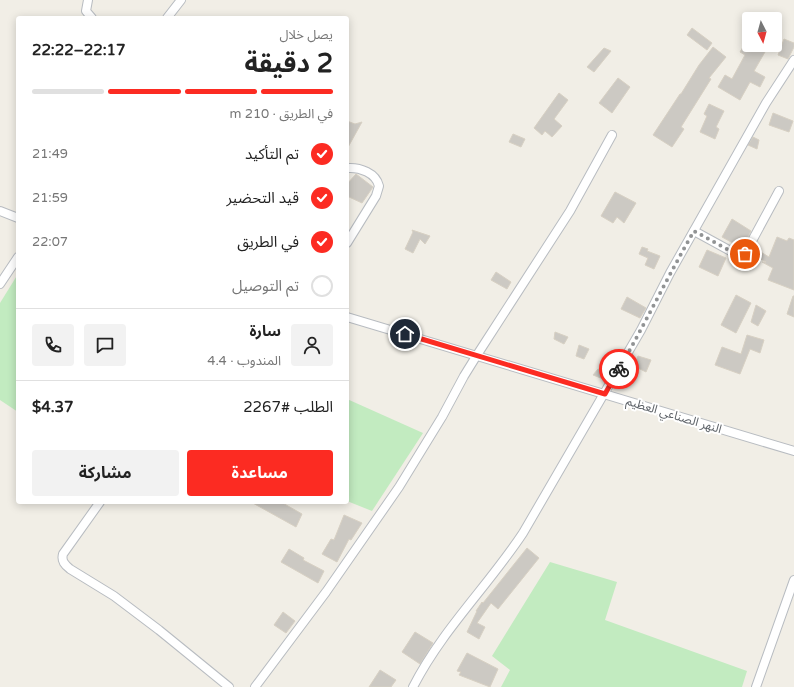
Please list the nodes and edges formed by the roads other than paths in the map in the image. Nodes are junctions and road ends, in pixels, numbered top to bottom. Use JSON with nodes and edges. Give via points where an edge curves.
{"nodes":[{"id":1,"x":88,"y":0,"type":"edge"},
{"id":2,"x":181,"y":0,"type":"edge"},
{"id":3,"x":90,"y":16,"type":"edge"},
{"id":4,"x":169,"y":16,"type":"edge"},
{"id":5,"x":794,"y":60,"type":"edge"},
{"id":6,"x":612,"y":135,"type":"dead end"},
{"id":7,"x":349,"y":168,"type":"edge"},
{"id":8,"x":779,"y":191,"type":"dead end"},
{"id":9,"x":0,"y":211,"type":"edge"},
{"id":10,"x":16,"y":217,"type":"edge"},
{"id":11,"x":694,"y":231,"type":"junction"},
{"id":12,"x":349,"y":240,"type":"edge"},
{"id":13,"x":16,"y":260,"type":"edge"},
{"id":14,"x":0,"y":284,"type":"edge"},
{"id":15,"x":349,"y":318,"type":"edge"},
{"id":16,"x":477,"y":356,"type":"junction"},
{"id":17,"x":605,"y":394,"type":"junction"},
{"id":18,"x":794,"y":451,"type":"edge"},
{"id":19,"x":99,"y":504,"type":"edge"},
{"id":20,"x":794,"y":580,"type":"edge"},
{"id":21,"x":229,"y":687,"type":"edge"},
{"id":22,"x":255,"y":687,"type":"edge"},
{"id":23,"x":413,"y":687,"type":"edge"},
{"id":24,"x":756,"y":687,"type":"edge"}],
"edges":[{"from":1,"to":3,"type":"street","via":[[86,11]]},
{"from":2,"to":4,"type":"street"},
{"from":5,"to":11,"type":"street"},
{"from":6,"to":16,"type":"street","via":[[570,211]]},
{"from":7,"to":12,"type":"street","via":[[364,170],[376,178],[379,186],[376,196]]},
{"from":8,"to":11,"type":"street","via":[[742,255]]},
{"from":9,"to":10,"type":"street"},
{"from":11,"to":17,"type":"street"},
{"from":13,"to":14,"type":"street"},
{"from":15,"to":16,"type":"street","name":"النهر الصناعي العظيم"},
{"from":16,"to":17,"type":"street","name":"النهر الصناعي العظيم"},
{"from":16,"to":22,"type":"street","via":[[399,487],[339,574]]},
{"from":17,"to":18,"type":"street","name":"النهر الصناعي العظيم"},
{"from":17,"to":23,"type":"street","via":[[507,558],[438,644]]},
{"from":19,"to":21,"type":"street","via":[[70,541],[62,558],[64,564],[114,596]]},
{"from":20,"to":24,"type":"street"}]}
